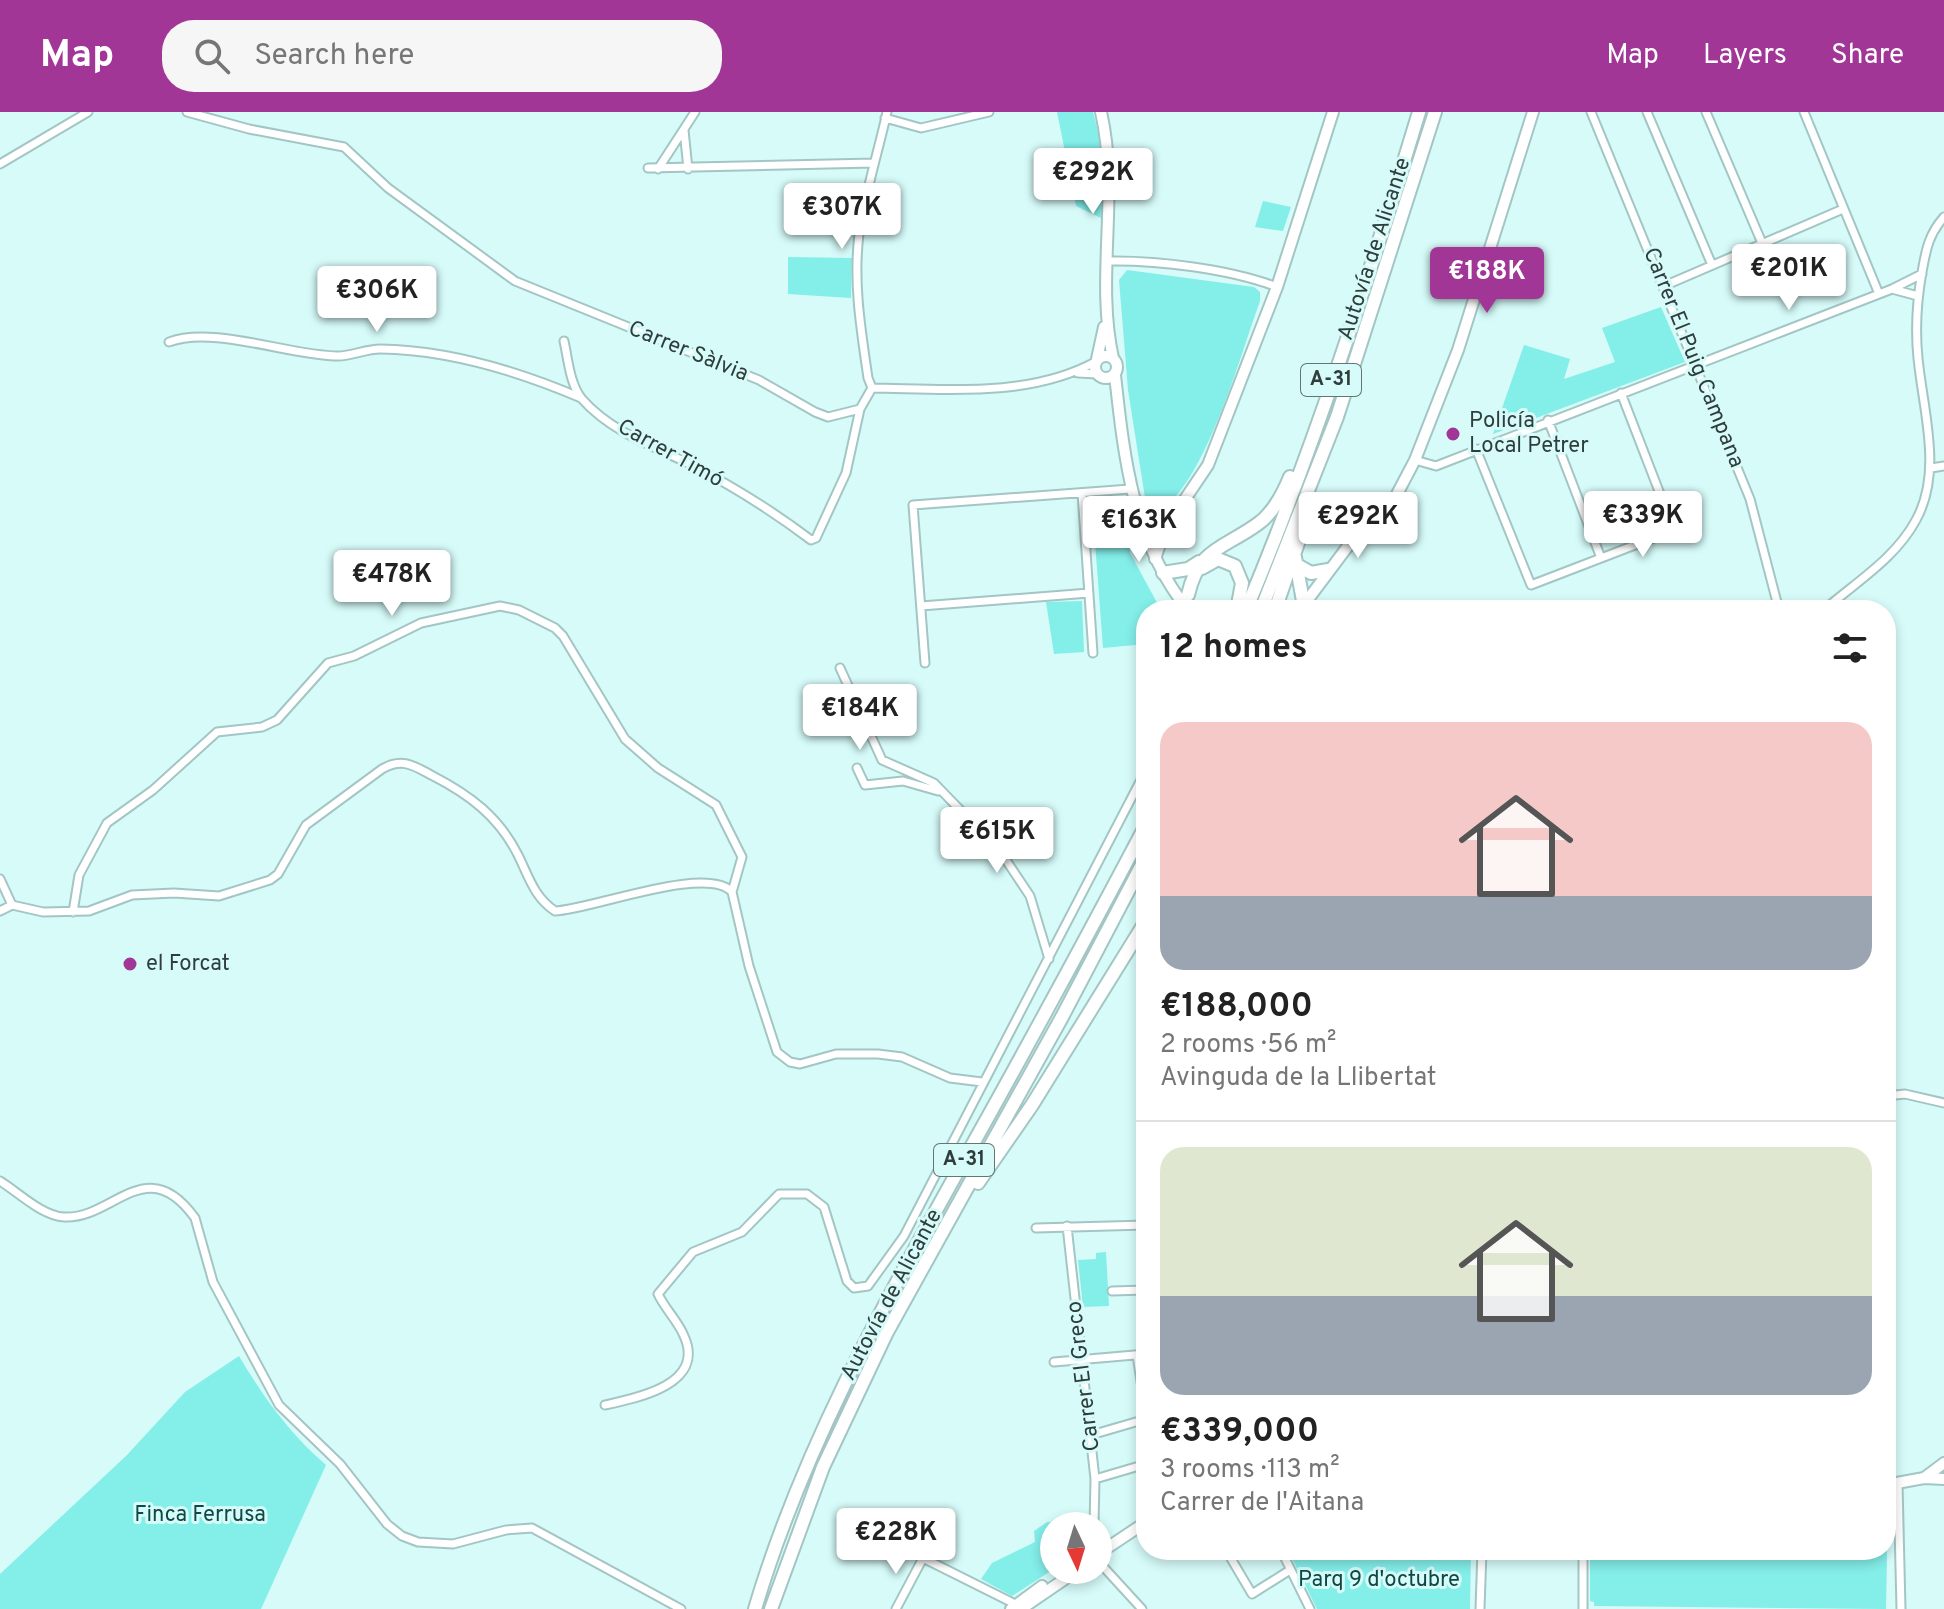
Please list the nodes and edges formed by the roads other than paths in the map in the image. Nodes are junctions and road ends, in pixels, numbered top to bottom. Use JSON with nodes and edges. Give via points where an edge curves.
{"nodes":[{"id":1,"x":88,"y":112,"type":"edge"},
{"id":2,"x":187,"y":112,"type":"edge"},
{"id":3,"x":695,"y":112,"type":"edge"},
{"id":4,"x":989,"y":112,"type":"edge"},
{"id":5,"x":1101,"y":112,"type":"edge"},
{"id":6,"x":1333,"y":112,"type":"edge"},
{"id":7,"x":1419,"y":112,"type":"edge"},
{"id":8,"x":1435,"y":112,"type":"edge"},
{"id":9,"x":1533,"y":112,"type":"edge"},
{"id":10,"x":1591,"y":112,"type":"edge"},
{"id":11,"x":1647,"y":112,"type":"edge"},
{"id":12,"x":1706,"y":112,"type":"edge"},
{"id":13,"x":1804,"y":112,"type":"edge"},
{"id":14,"x":886,"y":115,"type":"edge"},
{"id":15,"x":684,"y":130,"type":"junction"},
{"id":16,"x":667,"y":155,"type":"junction"},
{"id":17,"x":687,"y":159,"type":"junction"},
{"id":18,"x":874,"y":163,"type":"junction"},
{"id":19,"x":0,"y":164,"type":"edge"},
{"id":20,"x":648,"y":168,"type":"dead end"},
{"id":21,"x":658,"y":169,"type":"junction"},
{"id":22,"x":688,"y":169,"type":"junction"},
{"id":23,"x":1843,"y":209,"type":"junction"},
{"id":24,"x":1944,"y":217,"type":"edge"},
{"id":25,"x":1762,"y":243,"type":"junction"},
{"id":26,"x":1107,"y":261,"type":"junction"},
{"id":27,"x":1712,"y":265,"type":"junction"},
{"id":28,"x":1922,"y":274,"type":"junction"},
{"id":29,"x":1664,"y":286,"type":"junction"},
{"id":30,"x":1277,"y":287,"type":"junction"},
{"id":31,"x":1892,"y":289,"type":"junction"},
{"id":32,"x":1879,"y":294,"type":"junction"},
{"id":33,"x":1918,"y":296,"type":"junction"},
{"id":34,"x":1106,"y":317,"type":"junction"},
{"id":35,"x":564,"y":341,"type":"dead end"},
{"id":36,"x":169,"y":342,"type":"dead end"},
{"id":37,"x":1113,"y":358,"type":"junction"},
{"id":38,"x":1697,"y":363,"type":"junction"},
{"id":39,"x":1098,"y":368,"type":"junction"},
{"id":40,"x":1115,"y":375,"type":"junction"},
{"id":41,"x":872,"y":388,"type":"junction"},
{"id":42,"x":1621,"y":393,"type":"junction"},
{"id":43,"x":581,"y":398,"type":"junction"},
{"id":44,"x":860,"y":409,"type":"junction"},
{"id":45,"x":1119,"y":415,"type":"junction"},
{"id":46,"x":1548,"y":420,"type":"junction"},
{"id":47,"x":1310,"y":439,"type":"junction"},
{"id":48,"x":1476,"y":449,"type":"junction"},
{"id":49,"x":1415,"y":460,"type":"junction"},
{"id":50,"x":1944,"y":466,"type":"edge"},
{"id":51,"x":1931,"y":468,"type":"junction"},
{"id":52,"x":1317,"y":472,"type":"junction"},
{"id":53,"x":1130,"y":489,"type":"junction"},
{"id":54,"x":1082,"y":493,"type":"junction"},
{"id":55,"x":1136,"y":512,"type":"junction"},
{"id":56,"x":1169,"y":520,"type":"junction"},
{"id":57,"x":1145,"y":538,"type":"junction"},
{"id":58,"x":1601,"y":558,"type":"junction"},
{"id":59,"x":1155,"y":559,"type":"junction"},
{"id":60,"x":1201,"y":560,"type":"junction"},
{"id":61,"x":1296,"y":560,"type":"junction"},
{"id":62,"x":1328,"y":570,"type":"junction"},
{"id":63,"x":1163,"y":573,"type":"junction"},
{"id":64,"x":1194,"y":576,"type":"junction"},
{"id":65,"x":1089,"y":593,"type":"junction"},
{"id":66,"x":1188,"y":595,"type":"junction"},
{"id":67,"x":1182,"y":600,"type":"edge"},
{"id":68,"x":1188,"y":600,"type":"edge"},
{"id":69,"x":1239,"y":600,"type":"edge"},
{"id":70,"x":1250,"y":600,"type":"edge"},
{"id":71,"x":1265,"y":600,"type":"edge"},
{"id":72,"x":1279,"y":600,"type":"edge"},
{"id":73,"x":1301,"y":600,"type":"edge"},
{"id":74,"x":1306,"y":600,"type":"edge"},
{"id":75,"x":1776,"y":600,"type":"edge"},
{"id":76,"x":1836,"y":600,"type":"edge"},
{"id":77,"x":921,"y":606,"type":"junction"},
{"id":78,"x":1093,"y":653,"type":"dead end"},
{"id":79,"x":925,"y":663,"type":"dead end"},
{"id":80,"x":840,"y":668,"type":"dead end"},
{"id":81,"x":857,"y":768,"type":"dead end"},
{"id":82,"x":1136,"y":789,"type":"edge"},
{"id":83,"x":940,"y":792,"type":"junction"},
{"id":84,"x":1136,"y":844,"type":"edge"},
{"id":85,"x":1136,"y":875,"type":"edge"},
{"id":86,"x":0,"y":879,"type":"edge"},
{"id":87,"x":732,"y":892,"type":"junction"},
{"id":88,"x":12,"y":905,"type":"junction"},
{"id":89,"x":0,"y":911,"type":"edge"},
{"id":90,"x":73,"y":912,"type":"junction"},
{"id":91,"x":1136,"y":937,"type":"edge"},
{"id":92,"x":1049,"y":959,"type":"junction"},
{"id":93,"x":982,"y":1082,"type":"junction"},
{"id":94,"x":1896,"y":1095,"type":"edge"},
{"id":95,"x":1944,"y":1103,"type":"edge"},
{"id":96,"x":0,"y":1181,"type":"edge"},
{"id":97,"x":953,"y":1212,"type":"junction"},
{"id":98,"x":1136,"y":1225,"type":"edge"},
{"id":99,"x":1067,"y":1226,"type":"junction"},
{"id":100,"x":1036,"y":1228,"type":"dead end"},
{"id":101,"x":1136,"y":1290,"type":"edge"},
{"id":102,"x":1112,"y":1291,"type":"dead end"},
{"id":103,"x":1136,"y":1355,"type":"edge"},
{"id":104,"x":1081,"y":1360,"type":"junction"},
{"id":105,"x":1054,"y":1362,"type":"dead end"},
{"id":106,"x":605,"y":1405,"type":"dead end"},
{"id":107,"x":1136,"y":1420,"type":"edge"},
{"id":108,"x":1091,"y":1435,"type":"junction"},
{"id":109,"x":1944,"y":1463,"type":"edge"},
{"id":110,"x":1136,"y":1467,"type":"edge"},
{"id":111,"x":1924,"y":1478,"type":"junction"},
{"id":112,"x":1095,"y":1479,"type":"junction"},
{"id":113,"x":1944,"y":1479,"type":"edge"},
{"id":114,"x":1898,"y":1484,"type":"joint"},
{"id":115,"x":1094,"y":1512,"type":"edge"},
{"id":116,"x":1136,"y":1529,"type":"edge"},
{"id":117,"x":1112,"y":1545,"type":"edge"},
{"id":118,"x":1232,"y":1560,"type":"edge"},
{"id":119,"x":1286,"y":1560,"type":"edge"},
{"id":120,"x":1482,"y":1560,"type":"edge"},
{"id":121,"x":1581,"y":1560,"type":"edge"},
{"id":122,"x":1290,"y":1570,"type":"junction"},
{"id":123,"x":1112,"y":1576,"type":"edge"},
{"id":124,"x":1049,"y":1584,"type":"edge"},
{"id":125,"x":1056,"y":1584,"type":"edge"},
{"id":126,"x":1019,"y":1608,"type":"edge"},
{"id":127,"x":681,"y":1609,"type":"edge"},
{"id":128,"x":755,"y":1609,"type":"edge"},
{"id":129,"x":771,"y":1609,"type":"edge"},
{"id":130,"x":896,"y":1609,"type":"edge"},
{"id":131,"x":1142,"y":1609,"type":"edge"},
{"id":132,"x":1310,"y":1609,"type":"edge"},
{"id":133,"x":1480,"y":1609,"type":"edge"},
{"id":134,"x":1583,"y":1609,"type":"edge"},
{"id":135,"x":1901,"y":1609,"type":"edge"}],
"edges":[{"from":1,"to":19,"type":"street"},
{"from":2,"to":44,"type":"street","name":"Carrer Sàlvia","via":[[344,147],[388,188],[515,281],[759,380],[828,417]]},
{"from":3,"to":15,"type":"street"},
{"from":4,"to":14,"type":"street","via":[[921,128]]},
{"from":5,"to":26,"type":"street","via":[[1111,207]]},
{"from":6,"to":30,"type":"street"},
{"from":7,"to":47,"type":"highway","name":"Autovía de Alicante","number":"A-31","via":[[1362,296]]},
{"from":8,"to":52,"type":"highway","name":"Autovía de Alicante","number":"A-31"},
{"from":9,"to":49,"type":"street","via":[[1458,350]]},
{"from":10,"to":29,"type":"street","name":"Carrer El Puig Campana"},
{"from":11,"to":27,"type":"street"},
{"from":12,"to":25,"type":"street"},
{"from":13,"to":23,"type":"street"},
{"from":14,"to":18,"type":"street"},
{"from":15,"to":16,"type":"street"},
{"from":15,"to":17,"type":"street"},
{"from":16,"to":17,"type":"street"},
{"from":16,"to":21,"type":"street"},
{"from":17,"to":22,"type":"street"},
{"from":18,"to":22,"type":"street"},
{"from":18,"to":41,"type":"street","via":[[857,274]]},
{"from":20,"to":21,"type":"street"},
{"from":21,"to":22,"type":"street"},
{"from":23,"to":25,"type":"street"},
{"from":23,"to":32,"type":"street"},
{"from":24,"to":28,"type":"street","via":[[1929,234]]},
{"from":25,"to":27,"type":"street"},
{"from":26,"to":30,"type":"street","via":[[1254,278]]},
{"from":26,"to":34,"type":"street"},
{"from":27,"to":29,"type":"street"},
{"from":28,"to":31,"type":"street"},
{"from":28,"to":33,"type":"street"},
{"from":29,"to":38,"type":"street","name":"Carrer El Puig Campana"},
{"from":30,"to":56,"type":"street","via":[[1208,465]]},
{"from":31,"to":32,"type":"street"},
{"from":31,"to":33,"type":"street"},
{"from":32,"to":38,"type":"street"},
{"from":33,"to":51,"type":"street","via":[[1917,353]]},
{"from":34,"to":37,"type":"street"},
{"from":34,"to":39,"type":"street"},
{"from":35,"to":43,"type":"street"},
{"from":36,"to":43,"type":"street","name":"Carrer Timó","via":[[194,338],[339,356],[379,349],[454,358],[512,370]]},
{"from":37,"to":39,"type":"street","via":[[1102,356]]},
{"from":37,"to":40,"type":"street"},
{"from":38,"to":42,"type":"street"},
{"from":38,"to":75,"type":"street","name":"Carrer El Puig Campana","via":[[1750,499]]},
{"from":39,"to":40,"type":"street"},
{"from":39,"to":41,"type":"street","via":[[976,390]]},
{"from":39,"to":45,"type":"street"},
{"from":40,"to":45,"type":"street"},
{"from":41,"to":44,"type":"street"},
{"from":42,"to":46,"type":"street"},
{"from":42,"to":58,"type":"street","via":[[1674,530]]},
{"from":43,"to":44,"type":"street","name":"Carrer Timó","via":[[630,436],[757,502],[811,540],[846,473]]},
{"from":45,"to":53,"type":"street"},
{"from":46,"to":48,"type":"street"},
{"from":46,"to":58,"type":"street"},
{"from":47,"to":60,"type":"highway","via":[[1269,513]]},
{"from":47,"to":70,"type":"highway","name":"Autovía de Alicante","number":"A-31"},
{"from":48,"to":49,"type":"street","via":[[1436,466]]},
{"from":48,"to":58,"type":"street","via":[[1531,585]]},
{"from":49,"to":62,"type":"street","via":[[1395,498]]},
{"from":50,"to":51,"type":"street"},
{"from":51,"to":76,"type":"street","via":[[1928,492],[1897,549]]},
{"from":52,"to":61,"type":"highway"},
{"from":52,"to":71,"type":"highway","name":"Autovía de Alicante","number":"A-31"},
{"from":53,"to":54,"type":"street"},
{"from":53,"to":55,"type":"street"},
{"from":54,"to":65,"type":"street"},
{"from":54,"to":77,"type":"street","via":[[913,505]]},
{"from":55,"to":56,"type":"street","via":[[1152,521]]},
{"from":55,"to":57,"type":"street"},
{"from":56,"to":57,"type":"street"},
{"from":56,"to":59,"type":"street"},
{"from":57,"to":59,"type":"street"},
{"from":59,"to":63,"type":"street"},
{"from":60,"to":63,"type":"highway","via":[[1188,569]]},
{"from":60,"to":64,"type":"highway"},
{"from":61,"to":62,"type":"highway","via":[[1311,573]]},
{"from":61,"to":72,"type":"highway"},
{"from":61,"to":73,"type":"highway"},
{"from":62,"to":74,"type":"street"},
{"from":63,"to":66,"type":"street"},
{"from":63,"to":67,"type":"street"},
{"from":64,"to":66,"type":"highway"},
{"from":64,"to":69,"type":"highway","via":[[1218,559],[1235,566],[1242,583]]},
{"from":65,"to":77,"type":"street"},
{"from":65,"to":78,"type":"street"},
{"from":66,"to":68,"type":"street"},
{"from":77,"to":79,"type":"street"},
{"from":80,"to":83,"type":"street","via":[[882,760],[934,783]]},
{"from":81,"to":83,"type":"street","via":[[865,785],[903,781]]},
{"from":82,"to":92,"type":"street"},
{"from":83,"to":92,"type":"street","via":[[1000,851],[1022,883]]},
{"from":84,"to":128,"type":"highway","name":"Autovía de Alicante","number":"A-31","via":[[874,1323],[808,1462]]},
{"from":85,"to":97,"type":"highway","name":"Autovía de Alicante","number":"A-31"},
{"from":86,"to":88,"type":"street"},
{"from":87,"to":90,"type":"street","via":[[716,883],[672,886],[555,911],[531,885],[517,853],[484,807],[408,763],[393,763],[306,825],[270,880],[219,896],[132,895]]},
{"from":87,"to":90,"type":"street","via":[[742,857],[716,805],[658,768],[625,739],[555,628],[500,606],[421,623],[328,663],[277,720],[217,732],[107,823],[79,875]]},
{"from":87,"to":93,"type":"street","via":[[777,1052],[790,1062],[878,1054],[902,1057],[950,1078]]},
{"from":88,"to":89,"type":"street"},
{"from":88,"to":90,"type":"street"},
{"from":91,"to":97,"type":"highway","via":[[1032,1105],[969,1198]]},
{"from":92,"to":93,"type":"street"},
{"from":93,"to":106,"type":"street","via":[[904,1236],[868,1286],[854,1288],[847,1281],[817,1199],[797,1192],[779,1194],[742,1232],[693,1252],[658,1294],[684,1336],[689,1355],[679,1378],[667,1387]]},
{"from":94,"to":95,"type":"street"},
{"from":96,"to":127,"type":"street","via":[[61,1218],[80,1216],[139,1189],[163,1190],[190,1210],[213,1282],[279,1405],[340,1464],[402,1536],[418,1542],[470,1543],[506,1530],[532,1528]]},
{"from":97,"to":129,"type":"highway","name":"Autovía de Alicante","number":"A-31","via":[[887,1332],[823,1467]]},
{"from":98,"to":99,"type":"street"},
{"from":99,"to":100,"type":"street"},
{"from":99,"to":104,"type":"street","name":"Carrer El Greco"},
{"from":101,"to":102,"type":"street"},
{"from":103,"to":104,"type":"street"},
{"from":104,"to":105,"type":"street"},
{"from":104,"to":108,"type":"street","name":"Carrer El Greco"},
{"from":107,"to":108,"type":"street"},
{"from":108,"to":112,"type":"street","name":"Carrer El Greco"},
{"from":109,"to":111,"type":"street"},
{"from":110,"to":112,"type":"street"},
{"from":111,"to":113,"type":"street"},
{"from":111,"to":114,"type":"street"},
{"from":112,"to":115,"type":"street","name":"Carrer El Greco"},
{"from":114,"to":135,"type":"street"},
{"from":116,"to":117,"type":"street"},
{"from":118,"to":122,"type":"street","via":[[1252,1594]]},
{"from":119,"to":122,"type":"street"},
{"from":120,"to":133,"type":"street"},
{"from":121,"to":134,"type":"street"},
{"from":122,"to":132,"type":"street"},
{"from":123,"to":131,"type":"street"},
{"from":124,"to":126,"type":"street"},
{"from":125,"to":126,"type":"street"},
{"from":126,"to":130,"type":"street","via":[[923,1558]]}]}
